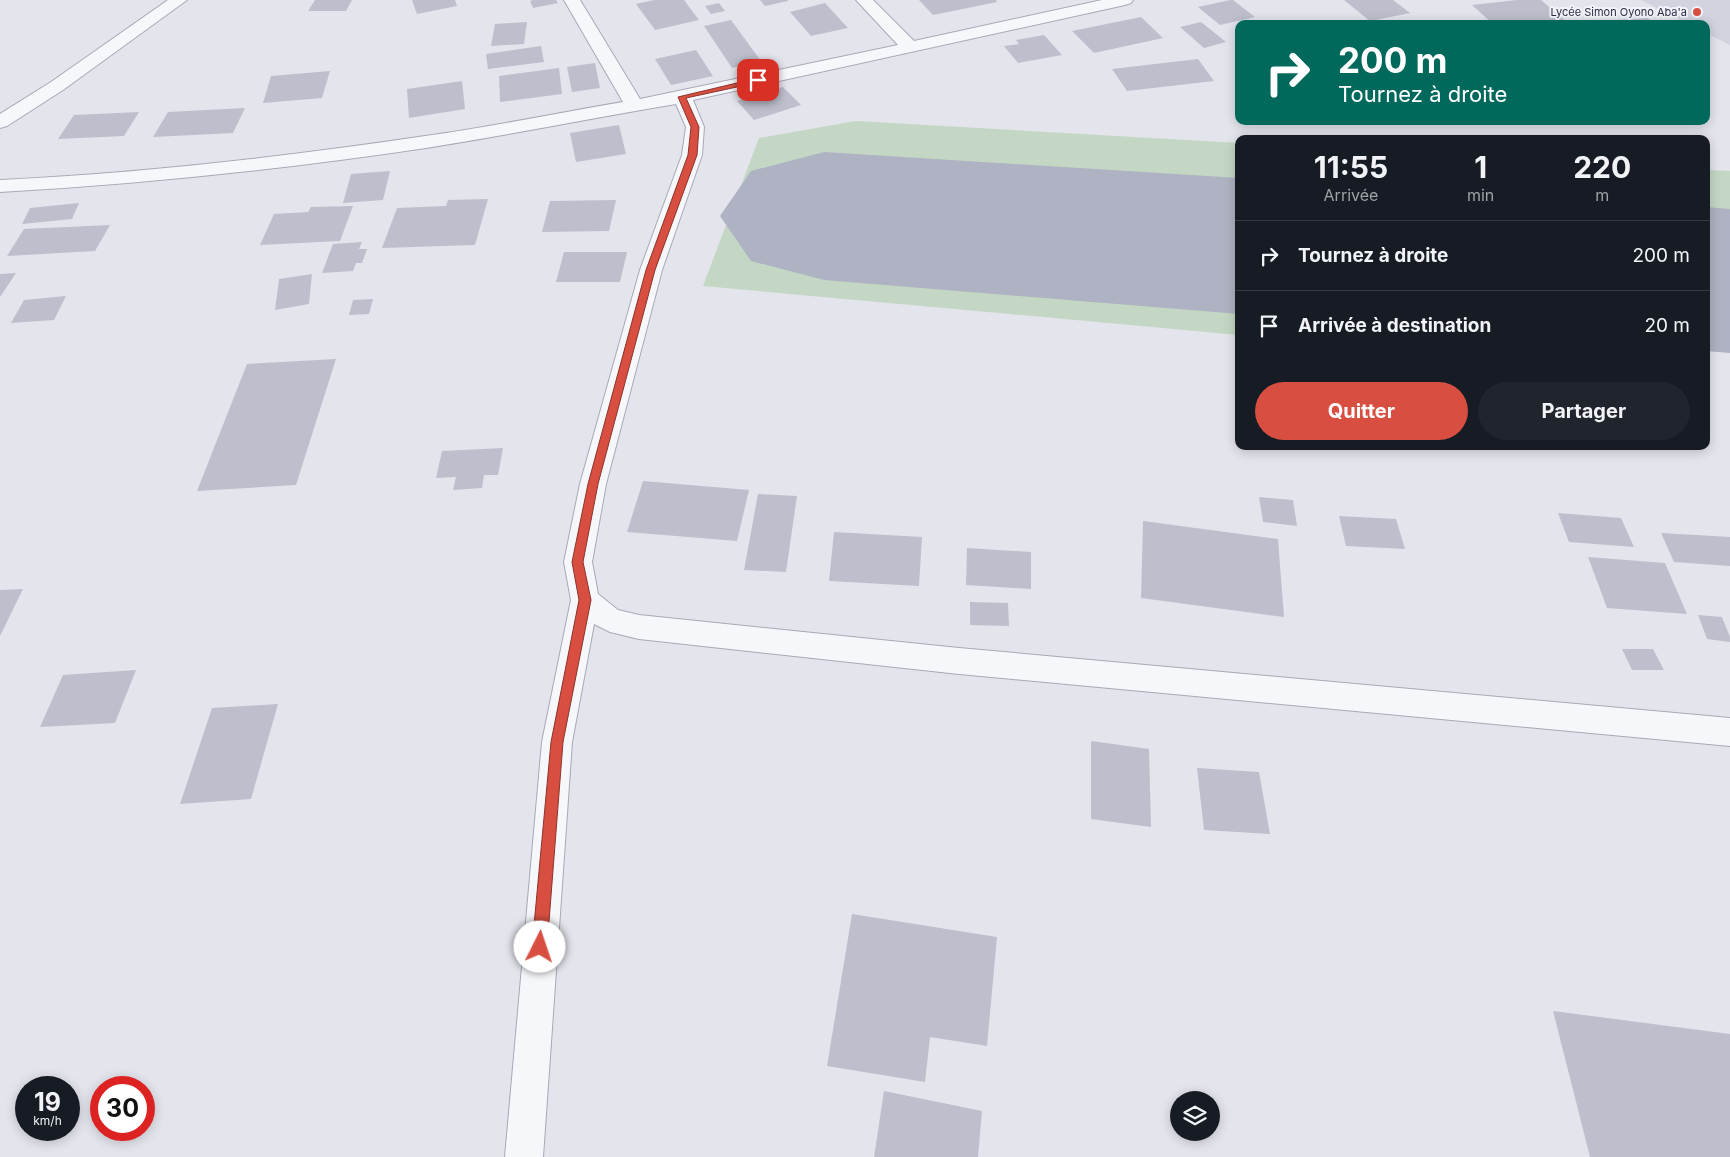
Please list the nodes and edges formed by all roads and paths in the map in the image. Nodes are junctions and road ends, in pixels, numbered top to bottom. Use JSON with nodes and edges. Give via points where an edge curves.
{"nodes":[{"id":1,"x":179,"y":0,"type":"edge"},
{"id":2,"x":572,"y":0,"type":"edge"},
{"id":3,"x":864,"y":0,"type":"edge"},
{"id":4,"x":1125,"y":0,"type":"edge"},
{"id":5,"x":909,"y":46,"type":"junction"},
{"id":6,"x":682,"y":97,"type":"junction"},
{"id":7,"x":634,"y":106,"type":"junction"},
{"id":8,"x":0,"y":122,"type":"edge"},
{"id":9,"x":0,"y":186,"type":"edge"},
{"id":10,"x":585,"y":600,"type":"junction"},
{"id":11,"x":1730,"y":732,"type":"edge"},
{"id":12,"x":524,"y":1157,"type":"edge"}],
"edges":[{"from":1,"to":8,"type":"street"},
{"from":2,"to":7,"type":"street"},
{"from":3,"to":5,"type":"street"},
{"from":4,"to":5,"type":"street"},
{"from":5,"to":6,"type":"street"},
{"from":6,"to":7,"type":"street"},
{"from":6,"to":10,"type":"street","via":[[695,127],[692,155],[651,270],[593,484],[578,562]]},
{"from":7,"to":9,"type":"street","via":[[407,145],[206,170]]},
{"from":10,"to":11,"type":"street","via":[[610,620],[639,627],[968,662]]},
{"from":10,"to":12,"type":"street","via":[[557,742]]}]}
